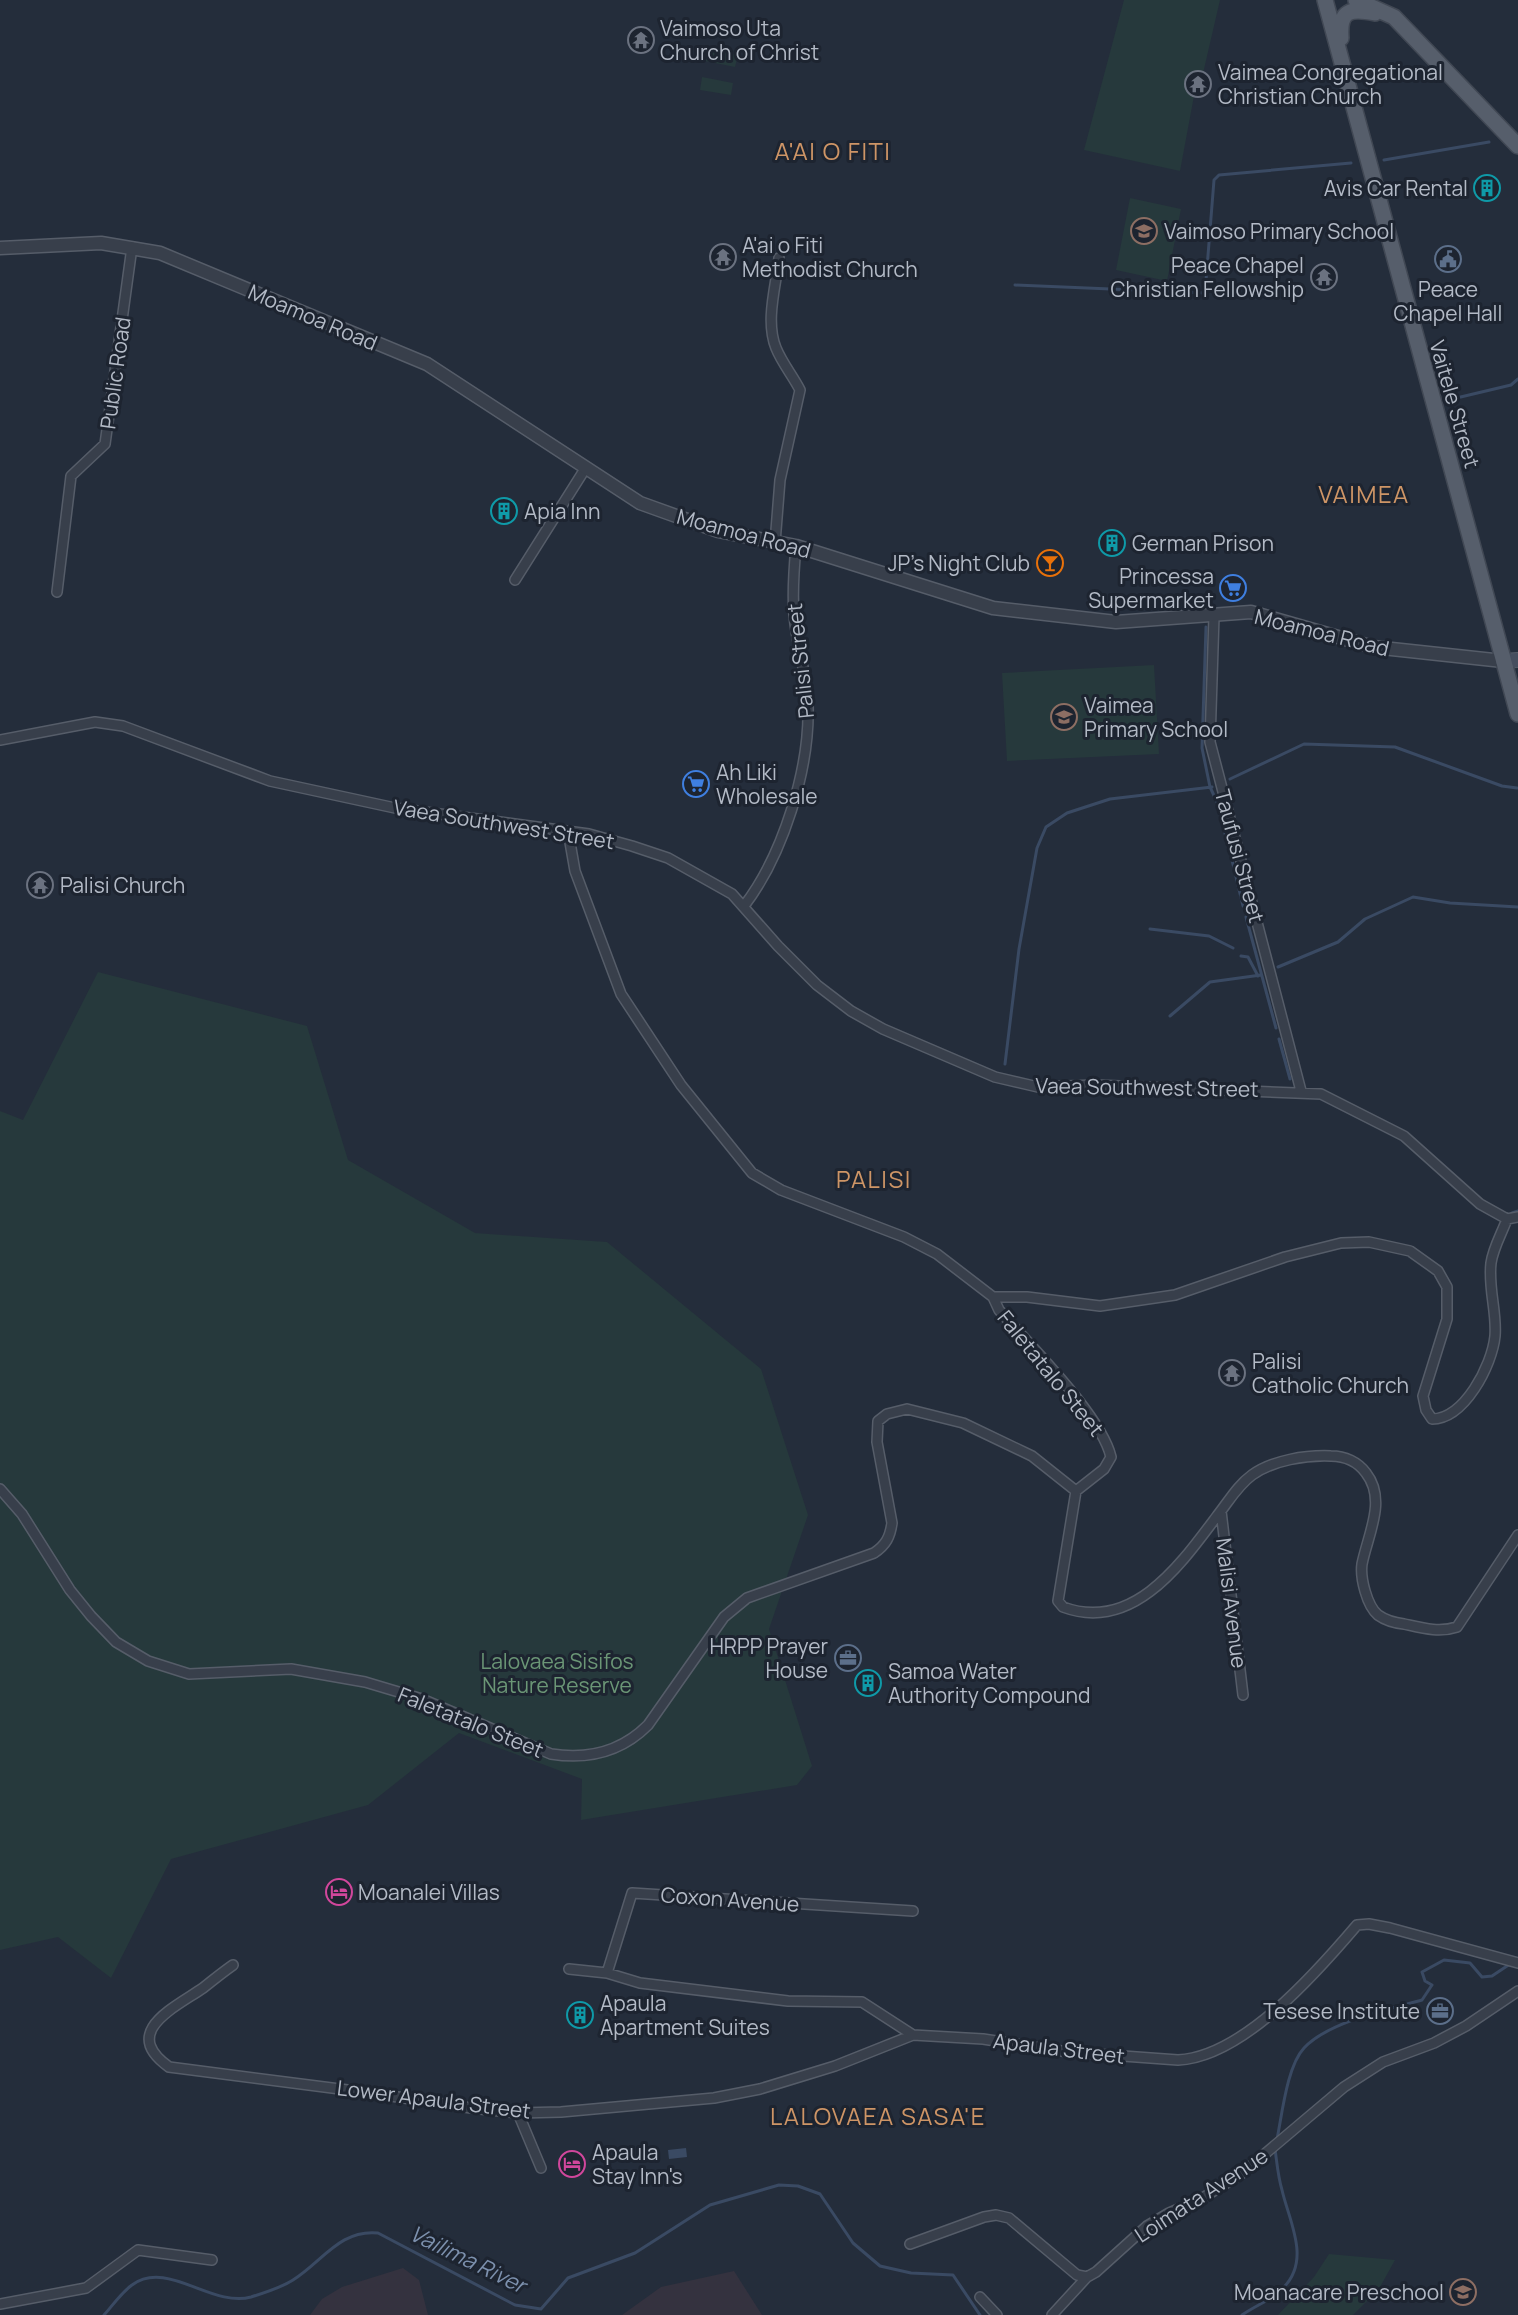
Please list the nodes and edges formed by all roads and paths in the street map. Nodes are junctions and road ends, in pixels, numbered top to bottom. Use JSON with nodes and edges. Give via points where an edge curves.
{"nodes":[{"id":1,"x":1325,"y":0,"type":"edge"},
{"id":2,"x":1356,"y":0,"type":"edge"},
{"id":3,"x":1379,"y":0,"type":"edge"},
{"id":4,"x":1394,"y":17,"type":"junction"},
{"id":5,"x":1344,"y":74,"type":"junction"},
{"id":6,"x":1518,"y":146,"type":"edge"},
{"id":7,"x":132,"y":247,"type":"junction"},
{"id":8,"x":0,"y":248,"type":"edge"},
{"id":9,"x":780,"y":258,"type":"dead end"},
{"id":10,"x":585,"y":469,"type":"junction"},
{"id":11,"x":775,"y":543,"type":"junction"},
{"id":12,"x":796,"y":546,"type":"junction"},
{"id":13,"x":515,"y":580,"type":"dead end"},
{"id":14,"x":57,"y":592,"type":"dead end"},
{"id":15,"x":1214,"y":616,"type":"junction"},
{"id":16,"x":1510,"y":661,"type":"edge"},
{"id":17,"x":1518,"y":714,"type":"edge"},
{"id":18,"x":0,"y":740,"type":"edge"},
{"id":19,"x":568,"y":831,"type":"junction"},
{"id":20,"x":744,"y":906,"type":"junction"},
{"id":21,"x":1301,"y":1091,"type":"junction"},
{"id":22,"x":1518,"y":1217,"type":"edge"},
{"id":23,"x":1508,"y":1220,"type":"junction"},
{"id":24,"x":993,"y":1297,"type":"junction"},
{"id":25,"x":0,"y":1489,"type":"edge"},
{"id":26,"x":1076,"y":1491,"type":"junction"},
{"id":27,"x":1221,"y":1511,"type":"junction"},
{"id":28,"x":1518,"y":1535,"type":"edge"},
{"id":29,"x":1243,"y":1695,"type":"dead end"},
{"id":30,"x":913,"y":1911,"type":"dead end"},
{"id":31,"x":1518,"y":1963,"type":"edge"},
{"id":32,"x":233,"y":1965,"type":"dead end"},
{"id":33,"x":568,"y":1969,"type":"dead end"},
{"id":34,"x":608,"y":1973,"type":"junction"},
{"id":35,"x":1518,"y":1991,"type":"edge"},
{"id":36,"x":913,"y":2035,"type":"junction"},
{"id":37,"x":518,"y":2113,"type":"junction"},
{"id":38,"x":541,"y":2168,"type":"dead end"},
{"id":39,"x":910,"y":2244,"type":"dead end"},
{"id":40,"x":212,"y":2260,"type":"dead end"},
{"id":41,"x":1087,"y":2277,"type":"junction"},
{"id":42,"x":980,"y":2297,"type":"dead end"},
{"id":43,"x":0,"y":2304,"type":"edge"},
{"id":44,"x":997,"y":2315,"type":"edge"},
{"id":45,"x":1052,"y":2315,"type":"edge"}],
"edges":[{"from":1,"to":5,"type":"main road","name":"Vaitele Street"},
{"from":2,"to":4,"type":"main road"},
{"from":3,"to":4,"type":"main road"},
{"from":4,"to":5,"type":"main road","via":[[1360,10],[1345,15],[1340,21]]},
{"from":4,"to":6,"type":"main road"},
{"from":5,"to":16,"type":"main road","name":"Vaitele Street"},
{"from":7,"to":8,"type":"street","name":"Moamoa Road","via":[[77,243]]},
{"from":7,"to":10,"type":"street","name":"Moamoa Road","via":[[160,253],[427,364]]},
{"from":7,"to":14,"type":"street","name":"Public Road","via":[[105,444],[71,476]]},
{"from":9,"to":11,"type":"street","via":[[772,334],[776,349],[800,390],[780,480]]},
{"from":10,"to":11,"type":"street","name":"Moamoa Road","via":[[640,503],[718,531]]},
{"from":10,"to":13,"type":"street"},
{"from":11,"to":12,"type":"street","name":"Moamoa Road"},
{"from":12,"to":15,"type":"street","name":"Moamoa Road","via":[[993,608],[1116,622]]},
{"from":12,"to":20,"type":"street","name":"Palisi Street","via":[[794,616],[808,702],[806,743],[790,810],[760,885]]},
{"from":15,"to":16,"type":"street","name":"Moamoa Road","via":[[1251,612],[1373,647]]},
{"from":15,"to":21,"type":"street","name":"Taufusi Street","via":[[1210,742]]},
{"from":16,"to":17,"type":"main road","name":"Vaitele Street"},
{"from":18,"to":19,"type":"street","name":"Vaea Southwest Street","via":[[95,722],[123,726],[270,781],[395,808]]},
{"from":19,"to":20,"type":"street","name":"Vaea Southwest Street","via":[[668,858],[732,894]]},
{"from":19,"to":24,"type":"street","name":"Faletatalo Steet","via":[[575,872],[621,994],[681,1085],[752,1173],[781,1190],[904,1237],[937,1254]]},
{"from":20,"to":21,"type":"street","name":"Vaea Southwest Street","via":[[817,985],[851,1011],[883,1029],[995,1077],[1038,1087]]},
{"from":21,"to":23,"type":"street","name":"Vaea Southwest Street","via":[[1322,1094],[1404,1136],[1480,1204]]},
{"from":22,"to":23,"type":"street"},
{"from":23,"to":24,"type":"street","via":[[1491,1260],[1489,1289],[1495,1337],[1488,1361],[1461,1407],[1444,1419],[1432,1419],[1423,1396],[1447,1319],[1447,1287],[1438,1271],[1410,1251],[1369,1242],[1341,1243],[1285,1257],[1174,1295],[1100,1306]]},
{"from":24,"to":26,"type":"street","name":"Faletatalo Steet","via":[[999,1310],[1082,1405],[1108,1445],[1111,1457],[1104,1468]]},
{"from":25,"to":26,"type":"street","name":"Faletatalo Steet","via":[[22,1514],[70,1590],[92,1616],[117,1642],[148,1661],[189,1674],[291,1669],[357,1680],[422,1699],[551,1754],[572,1757],[597,1755],[634,1740],[660,1710],[724,1617],[747,1598],[883,1547],[891,1536],[892,1523],[877,1442],[878,1421],[887,1414],[907,1409],[963,1423],[1032,1456]]},
{"from":26,"to":27,"type":"street","via":[[1058,1601],[1077,1612],[1111,1612],[1157,1587],[1181,1565]]},
{"from":27,"to":28,"type":"street","via":[[1234,1491],[1254,1473],[1280,1461],[1331,1456],[1349,1459],[1362,1467],[1377,1498],[1362,1567],[1366,1593],[1377,1614],[1393,1622],[1429,1629],[1457,1627]]},
{"from":27,"to":29,"type":"street","name":"Malisi Avenue"},
{"from":30,"to":34,"type":"street","name":"Coxon Avenue","via":[[632,1893]]},
{"from":31,"to":36,"type":"street","name":"Apaula Street","via":[[1390,1928],[1357,1925],[1319,1971],[1285,2002],[1230,2043],[1193,2060],[1068,2052],[983,2039]]},
{"from":32,"to":37,"type":"street","name":"Lower Apaula Street","via":[[158,2017],[150,2034],[150,2047],[156,2058],[169,2067]]},
{"from":33,"to":34,"type":"street","name":"Apaula Street"},
{"from":34,"to":36,"type":"street","name":"Apaula Street","via":[[640,1983],[788,2001],[862,2002]]},
{"from":35,"to":41,"type":"street","name":"Loimata Avenue","via":[[1466,2026],[1383,2062],[1344,2087],[1241,2174],[1147,2226]]},
{"from":36,"to":37,"type":"street","name":"Lower Apaula Street","via":[[835,2066],[738,2094]]},
{"from":37,"to":38,"type":"street"},
{"from":39,"to":41,"type":"street","via":[[996,2215],[1009,2218],[1077,2275]]},
{"from":40,"to":43,"type":"street","via":[[138,2250],[86,2288]]},
{"from":41,"to":45,"type":"street"},
{"from":42,"to":44,"type":"street"}]}
